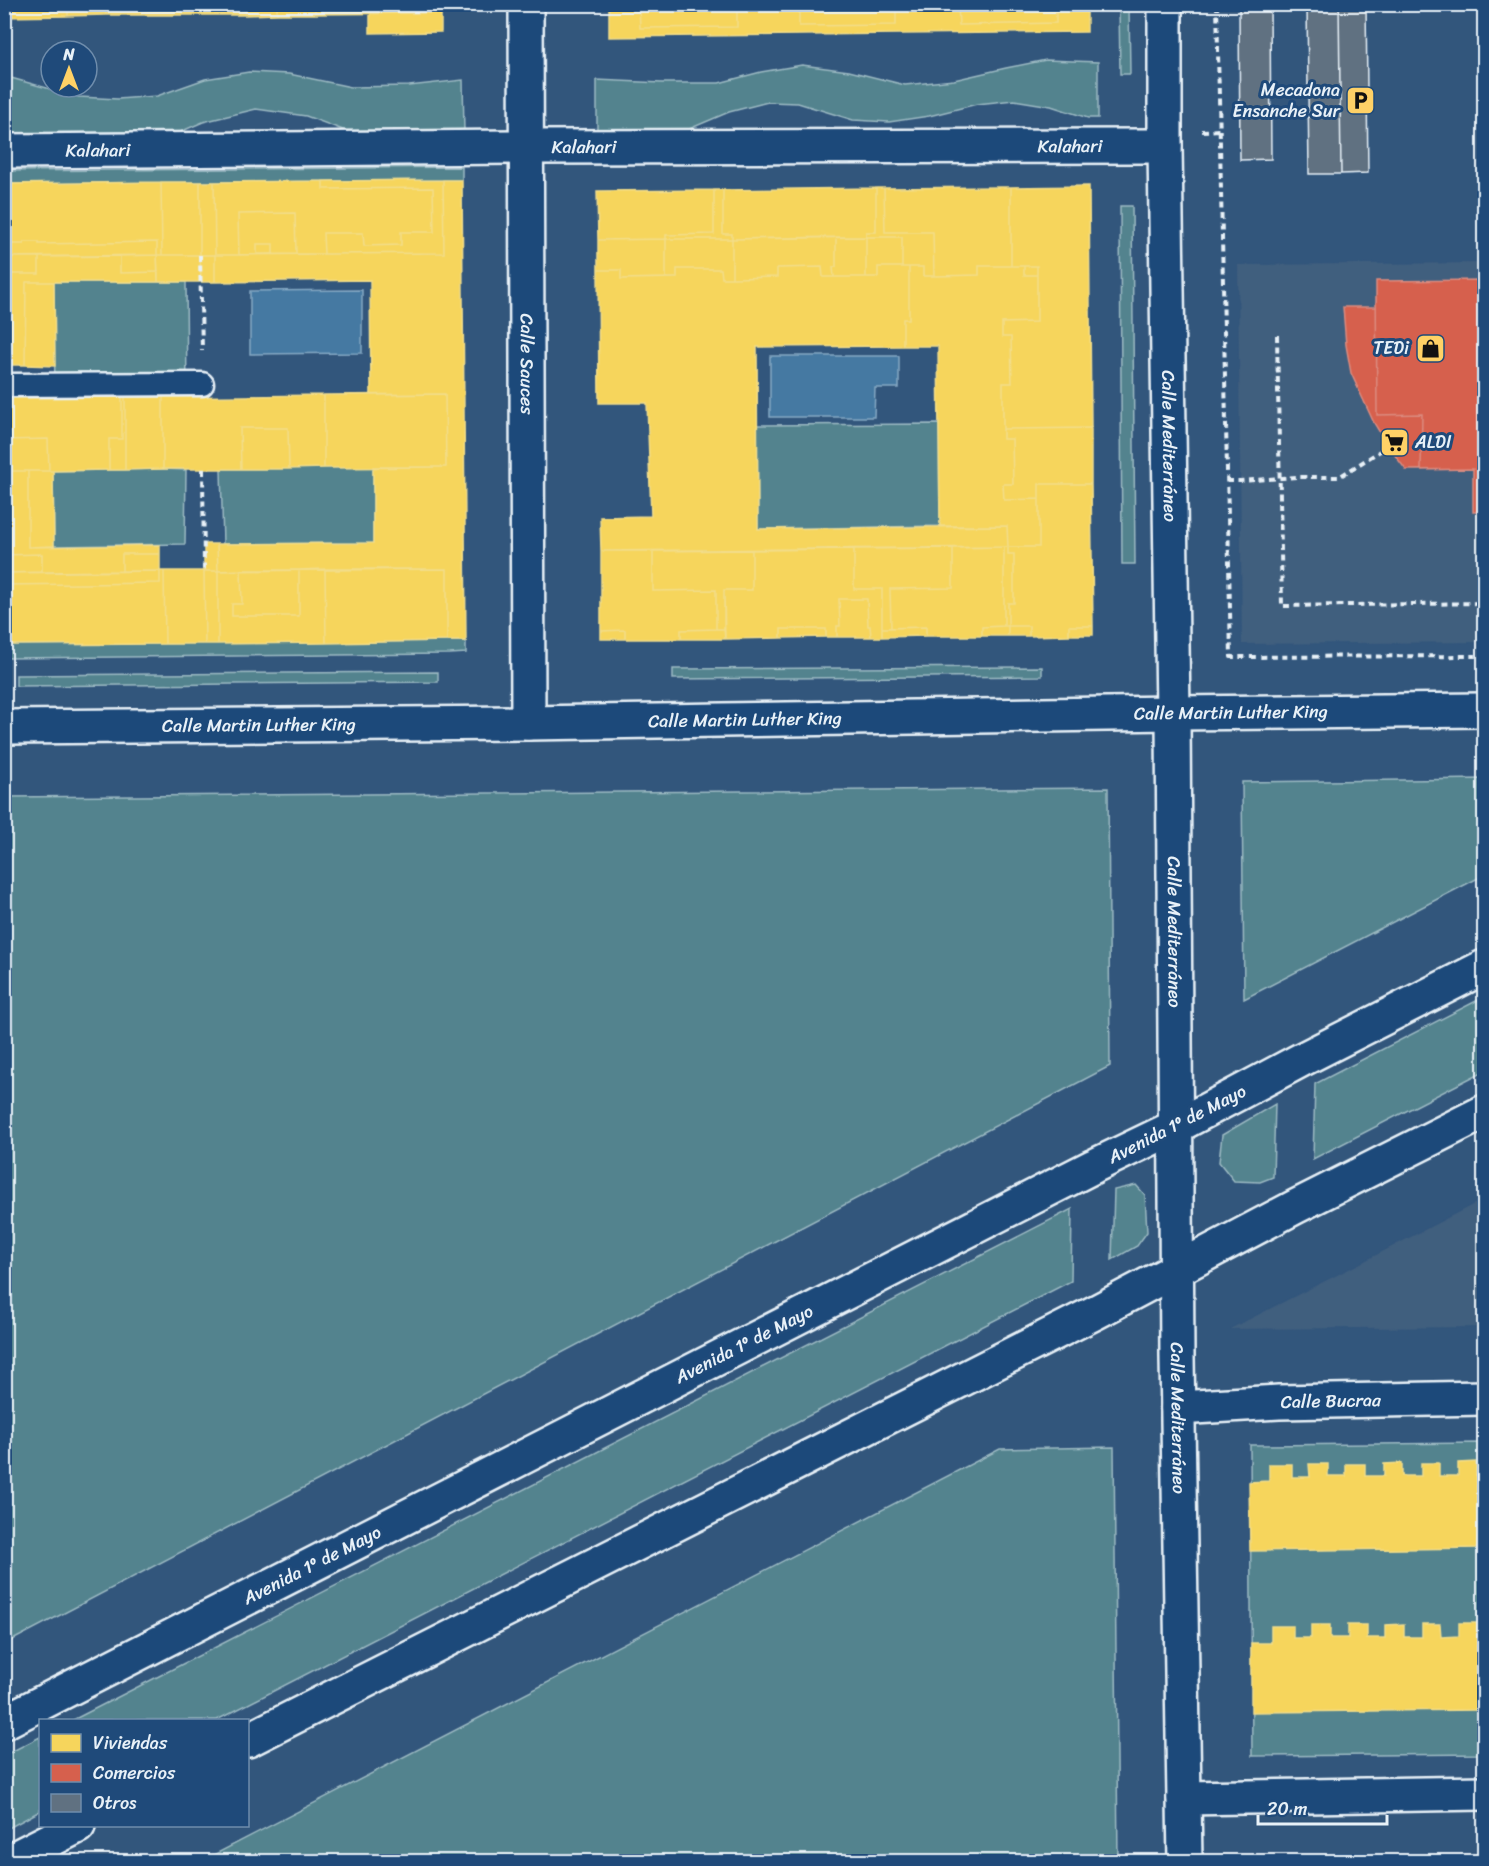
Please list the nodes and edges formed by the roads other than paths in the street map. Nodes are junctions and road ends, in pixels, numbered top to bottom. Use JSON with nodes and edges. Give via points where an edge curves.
{"nodes":[{"id":1,"x":526,"y":4,"type":"edge"},
{"id":2,"x":1165,"y":4,"type":"edge"},
{"id":3,"x":1165,"y":146,"type":"junction"},
{"id":4,"x":527,"y":147,"type":"junction"},
{"id":5,"x":4,"y":151,"type":"edge"},
{"id":6,"x":202,"y":384,"type":"road end"},
{"id":7,"x":4,"y":385,"type":"edge"},
{"id":8,"x":1485,"y":710,"type":"edge"},
{"id":9,"x":1173,"y":713,"type":"junction"},
{"id":10,"x":528,"y":723,"type":"junction"},
{"id":11,"x":4,"y":728,"type":"edge"},
{"id":12,"x":1485,"y":967,"type":"edge"},
{"id":13,"x":1485,"y":1112,"type":"edge"},
{"id":14,"x":1175,"y":1127,"type":"junction"},
{"id":15,"x":1177,"y":1270,"type":"junction"},
{"id":16,"x":1485,"y":1398,"type":"edge"},
{"id":17,"x":1178,"y":1408,"type":"junction"},
{"id":18,"x":4,"y":1722,"type":"edge"},
{"id":19,"x":249,"y":1739,"type":"edge"},
{"id":20,"x":1485,"y":1793,"type":"edge"},
{"id":21,"x":1184,"y":1798,"type":"junction"},
{"id":22,"x":76,"y":1827,"type":"edge"},
{"id":23,"x":7,"y":1862,"type":"edge"},
{"id":24,"x":1185,"y":1862,"type":"edge"}],
"edges":[{"from":1,"to":4,"type":"street","name":"Calle Sauces"},
{"from":2,"to":3,"type":"street","name":"Calle Mediterráneo"},
{"from":3,"to":4,"type":"street","name":"Kalahari"},
{"from":3,"to":9,"type":"street","name":"Calle Mediterráneo"},
{"from":4,"to":5,"type":"street","name":"Kalahari"},
{"from":4,"to":10,"type":"street","name":"Calle Sauces"},
{"from":6,"to":7,"type":"lane"},
{"from":8,"to":9,"type":"street","name":"Calle Martin Luther King"},
{"from":9,"to":10,"type":"street","name":"Calle Martin Luther King"},
{"from":9,"to":14,"type":"street","name":"Calle Mediterráneo"},
{"from":10,"to":11,"type":"street","name":"Calle Martin Luther King"},
{"from":12,"to":14,"type":"street","name":"Avenida 1º de Mayo"},
{"from":13,"to":15,"type":"street"},
{"from":14,"to":15,"type":"street","name":"Calle Mediterráneo"},
{"from":14,"to":18,"type":"street","name":"Avenida 1º de Mayo"},
{"from":15,"to":17,"type":"street","name":"Calle Mediterráneo"},
{"from":15,"to":19,"type":"street"},
{"from":16,"to":17,"type":"street","name":"Calle Bucraa"},
{"from":17,"to":21,"type":"street","name":"Calle Mediterráneo"},
{"from":20,"to":21,"type":"street"},
{"from":21,"to":24,"type":"street","name":"Calle Mediterráneo"},
{"from":22,"to":23,"type":"street"}]}
